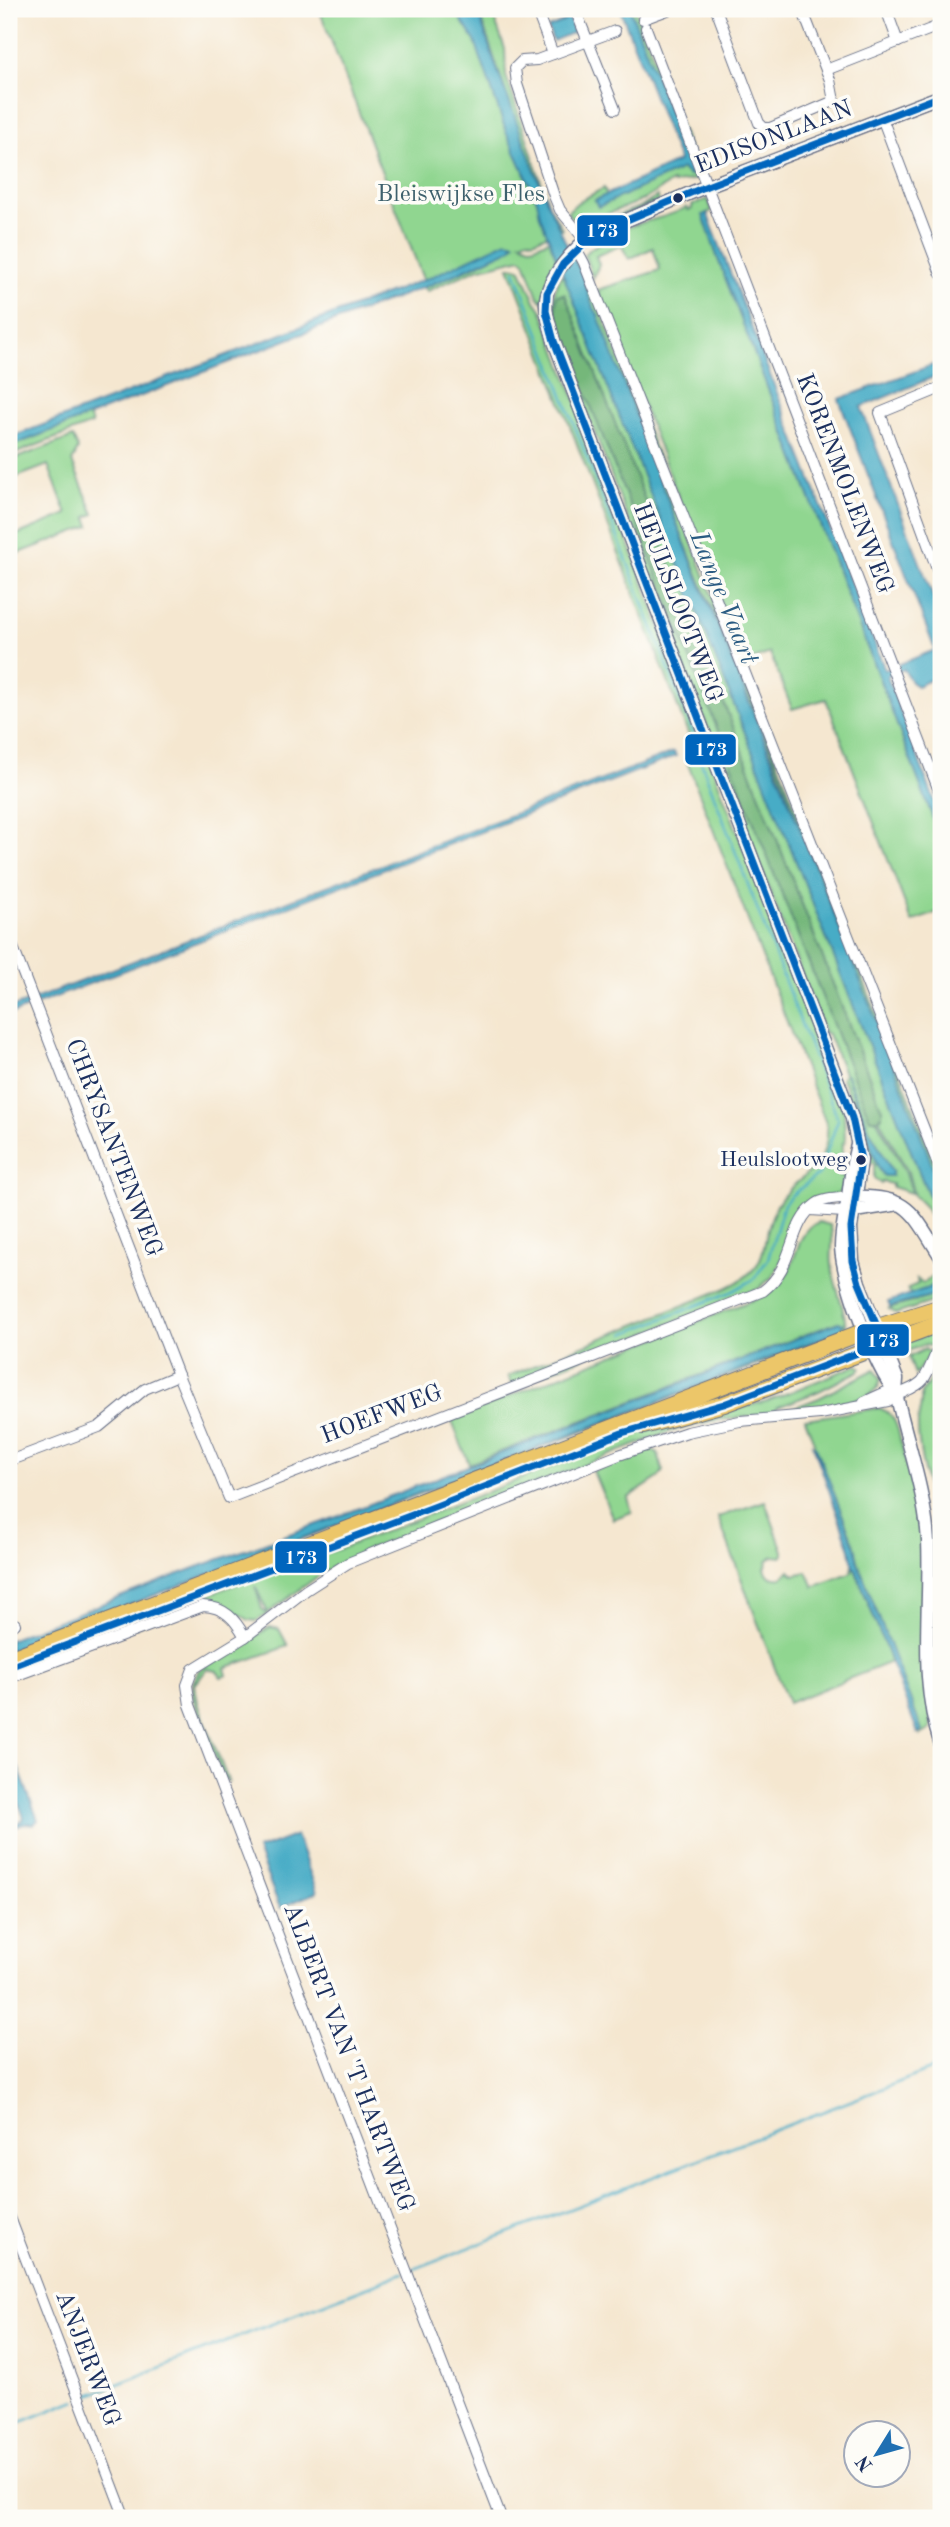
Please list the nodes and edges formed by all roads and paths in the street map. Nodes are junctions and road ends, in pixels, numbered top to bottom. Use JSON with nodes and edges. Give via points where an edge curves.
{"nodes":[{"id":1,"x":536,"y":9,"type":"edge"},
{"id":2,"x":575,"y":9,"type":"edge"},
{"id":3,"x":670,"y":9,"type":"edge"},
{"id":4,"x":716,"y":9,"type":"edge"},
{"id":5,"x":802,"y":9,"type":"edge"},
{"id":6,"x":886,"y":9,"type":"edge"},
{"id":7,"x":941,"y":25,"type":"edge"},
{"id":8,"x":615,"y":31,"type":"dead end"},
{"id":9,"x":588,"y":40,"type":"junction"},
{"id":10,"x":898,"y":42,"type":"junction"},
{"id":11,"x":553,"y":54,"type":"junction"},
{"id":12,"x":826,"y":70,"type":"junction"},
{"id":13,"x":941,"y":96,"type":"edge"},
{"id":14,"x":615,"y":108,"type":"dead end"},
{"id":15,"x":882,"y":118,"type":"junction"},
{"id":16,"x":707,"y":186,"type":"junction"},
{"id":17,"x":580,"y":244,"type":"junction"},
{"id":18,"x":941,"y":274,"type":"edge"},
{"id":19,"x":941,"y":388,"type":"edge"},
{"id":20,"x":941,"y":580,"type":"edge"},
{"id":21,"x":941,"y":796,"type":"edge"},
{"id":22,"x":9,"y":937,"type":"edge"},
{"id":23,"x":941,"y":1172,"type":"edge"},
{"id":24,"x":852,"y":1197,"type":"junction"},
{"id":25,"x":899,"y":1204,"type":"junction"},
{"id":26,"x":810,"y":1210,"type":"junction"},
{"id":27,"x":849,"y":1212,"type":"junction"},
{"id":28,"x":941,"y":1257,"type":"edge"},
{"id":29,"x":941,"y":1307,"type":"edge"},
{"id":30,"x":941,"y":1323,"type":"edge"},
{"id":31,"x":871,"y":1329,"type":"junction"},
{"id":32,"x":941,"y":1343,"type":"edge"},
{"id":33,"x":878,"y":1346,"type":"junction"},
{"id":34,"x":178,"y":1375,"type":"junction"},
{"id":35,"x":896,"y":1393,"type":"junction"},
{"id":36,"x":9,"y":1461,"type":"edge"},
{"id":37,"x":245,"y":1637,"type":"junction"},
{"id":38,"x":9,"y":1659,"type":"edge"},
{"id":39,"x":9,"y":1667,"type":"edge"},
{"id":40,"x":9,"y":1678,"type":"edge"},
{"id":41,"x":941,"y":1745,"type":"edge"},
{"id":42,"x":9,"y":2215,"type":"edge"},
{"id":43,"x":125,"y":2518,"type":"edge"},
{"id":44,"x":501,"y":2518,"type":"edge"}],
"edges":[{"from":1,"to":11,"type":"street"},
{"from":2,"to":9,"type":"street"},
{"from":3,"to":16,"type":"street","name":"KORENMOLENWEG","via":[[645,24]]},
{"from":4,"to":12,"type":"street","via":[[764,128],[834,101]]},
{"from":5,"to":12,"type":"street"},
{"from":6,"to":10,"type":"street"},
{"from":7,"to":10,"type":"street"},
{"from":8,"to":9,"type":"street"},
{"from":9,"to":11,"type":"street"},
{"from":9,"to":14,"type":"street"},
{"from":10,"to":12,"type":"street"},
{"from":11,"to":17,"type":"street","via":[[522,61],[514,73],[554,196]]},
{"from":13,"to":15,"type":"street","name":"EDISONLAAN"},
{"from":15,"to":16,"type":"street","name":"EDISONLAAN"},
{"from":15,"to":18,"type":"street"},
{"from":16,"to":17,"type":"street","name":"EDISONLAAN"},
{"from":16,"to":21,"type":"street","name":"KORENMOLENWEG"},
{"from":17,"to":23,"type":"street"},
{"from":17,"to":24,"type":"street","name":"HEULSLOOTWEG","via":[[555,275],[545,300],[554,341],[852,1118],[862,1160]]},
{"from":19,"to":20,"type":"street","via":[[880,413]]},
{"from":22,"to":34,"type":"street","name":"CHRYSANTENWEG"},
{"from":24,"to":25,"type":"street","via":[[884,1198]]},
{"from":24,"to":26,"type":"street","via":[[821,1201]]},
{"from":24,"to":27,"type":"street","name":"HEULSLOOTWEG"},
{"from":25,"to":27,"type":"street"},
{"from":25,"to":28,"type":"street","via":[[913,1212]]},
{"from":26,"to":27,"type":"street"},
{"from":26,"to":34,"type":"street","name":"HOEFWEG","via":[[800,1222],[779,1277],[763,1292],[229,1498]]},
{"from":27,"to":31,"type":"street","name":"HEULSLOOTWEG","via":[[841,1249],[848,1281]]},
{"from":29,"to":31,"type":"main road"},
{"from":30,"to":33,"type":"main road"},
{"from":31,"to":33,"type":"street","name":"HEULSLOOTWEG"},
{"from":31,"to":38,"type":"main road"},
{"from":32,"to":35,"type":"street","via":[[922,1381]]},
{"from":33,"to":35,"type":"street","name":"HEULSLOOTWEG","via":[[887,1382]]},
{"from":33,"to":39,"type":"main road","via":[[724,1404],[622,1433]]},
{"from":34,"to":36,"type":"street","via":[[145,1390],[99,1427]]},
{"from":35,"to":37,"type":"street","via":[[886,1392],[820,1414],[720,1424],[656,1441],[348,1563]]},
{"from":35,"to":41,"type":"street","name":"HEULSLOOTWEG","via":[[928,1539],[928,1693]]},
{"from":37,"to":40,"type":"street","via":[[232,1617],[203,1606]]},
{"from":37,"to":44,"type":"street","name":"ALBERT VAN 'T HARTWEG","via":[[193,1669],[187,1693]]},
{"from":42,"to":43,"type":"street","name":"ANJERWEG"}]}
